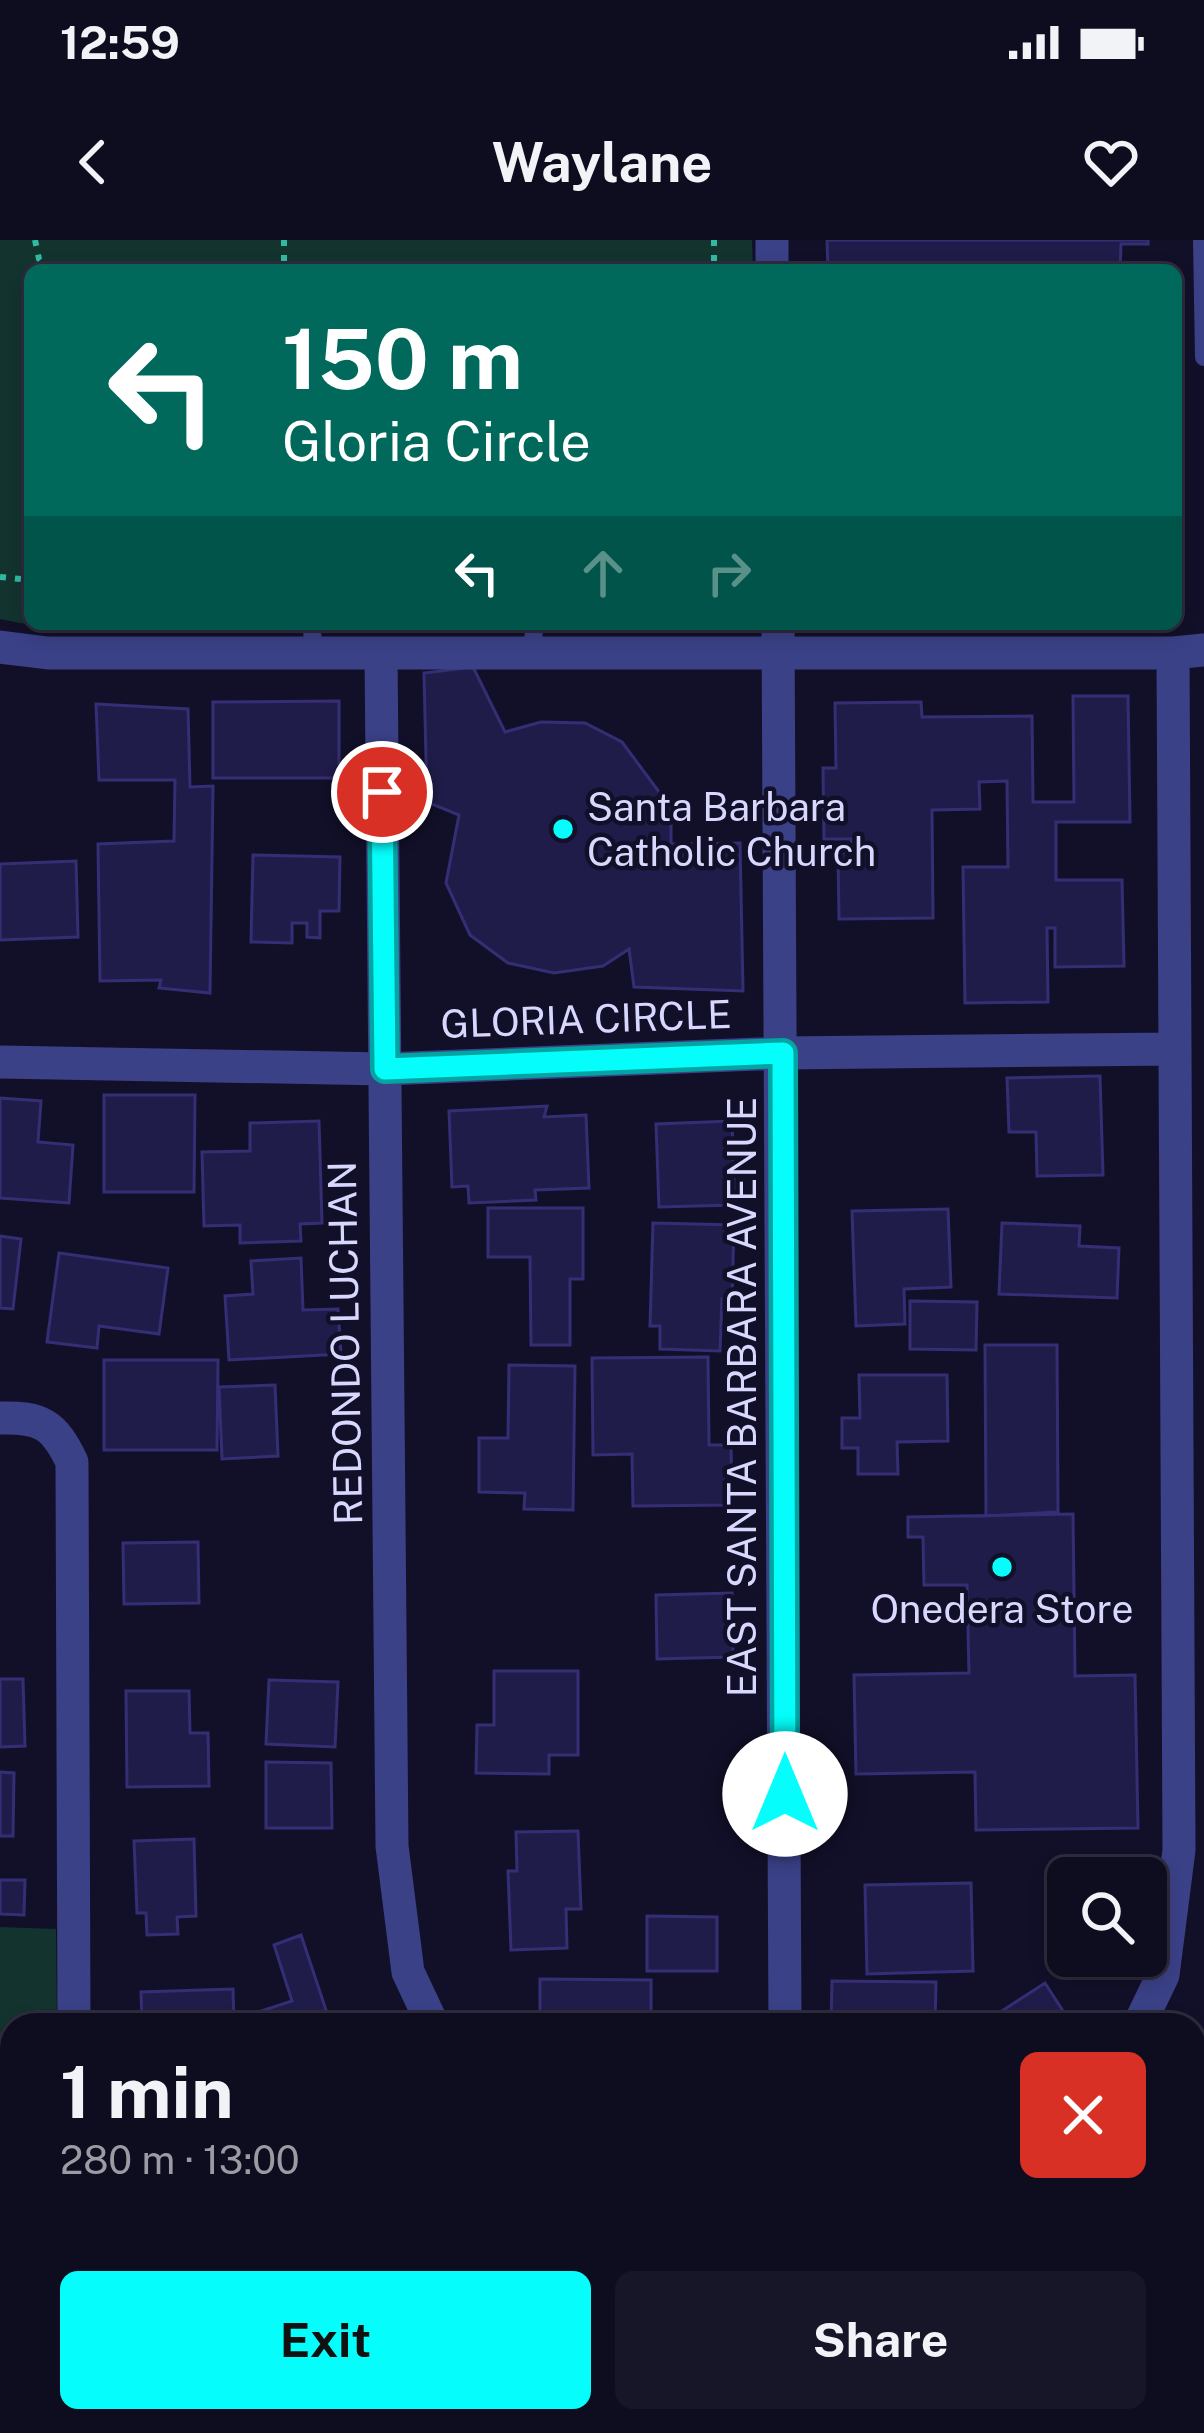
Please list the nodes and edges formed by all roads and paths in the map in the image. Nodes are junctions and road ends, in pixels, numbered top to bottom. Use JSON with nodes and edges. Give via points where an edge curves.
{"nodes":[{"id":1,"x":1202,"y":240,"type":"edge"},
{"id":2,"x":1204,"y":357,"type":"edge"},
{"id":3,"x":778,"y":638,"type":"edge"},
{"id":4,"x":313,"y":639,"type":"edge"},
{"id":5,"x":533,"y":639,"type":"edge"},
{"id":6,"x":0,"y":647,"type":"edge"},
{"id":7,"x":1189,"y":652,"type":"edge"},
{"id":8,"x":381,"y":653,"type":"junction"},
{"id":9,"x":1175,"y":1049,"type":"junction"},
{"id":10,"x":783,"y":1053,"type":"junction"},
{"id":11,"x":0,"y":1062,"type":"edge"},
{"id":12,"x":385,"y":1069,"type":"junction"},
{"id":13,"x":0,"y":1418,"type":"edge"},
{"id":14,"x":74,"y":2013,"type":"edge"},
{"id":15,"x":427,"y":2013,"type":"edge"},
{"id":16,"x":785,"y":2013,"type":"edge"},
{"id":17,"x":1145,"y":2013,"type":"edge"}],
"edges":[{"from":1,"to":2,"type":"lane"},
{"from":3,"to":5,"type":"street"},
{"from":3,"to":7,"type":"street"},
{"from":3,"to":10,"type":"street","name":"EAST SANTA BARBARA AVENUE"},
{"from":4,"to":6,"type":"street","via":[[48,653]]},
{"from":4,"to":8,"type":"street"},
{"from":5,"to":8,"type":"street"},
{"from":7,"to":9,"type":"street"},
{"from":8,"to":12,"type":"street","name":"REDONDO LUCHAN"},
{"from":9,"to":10,"type":"street","name":"GLORIA CIRCLE"},
{"from":9,"to":17,"type":"street","via":[[1179,1850],[1163,1975]]},
{"from":10,"to":12,"type":"street","name":"GLORIA CIRCLE"},
{"from":10,"to":16,"type":"street","name":"EAST SANTA BARBARA AVENUE"},
{"from":11,"to":12,"type":"street","name":"GLORIA CIRCLE"},
{"from":12,"to":15,"type":"street","name":"REDONDO LUCHAN","via":[[392,1846],[407,1972]]},
{"from":13,"to":14,"type":"street","via":[[31,1418],[50,1428],[72,1462]]}]}
